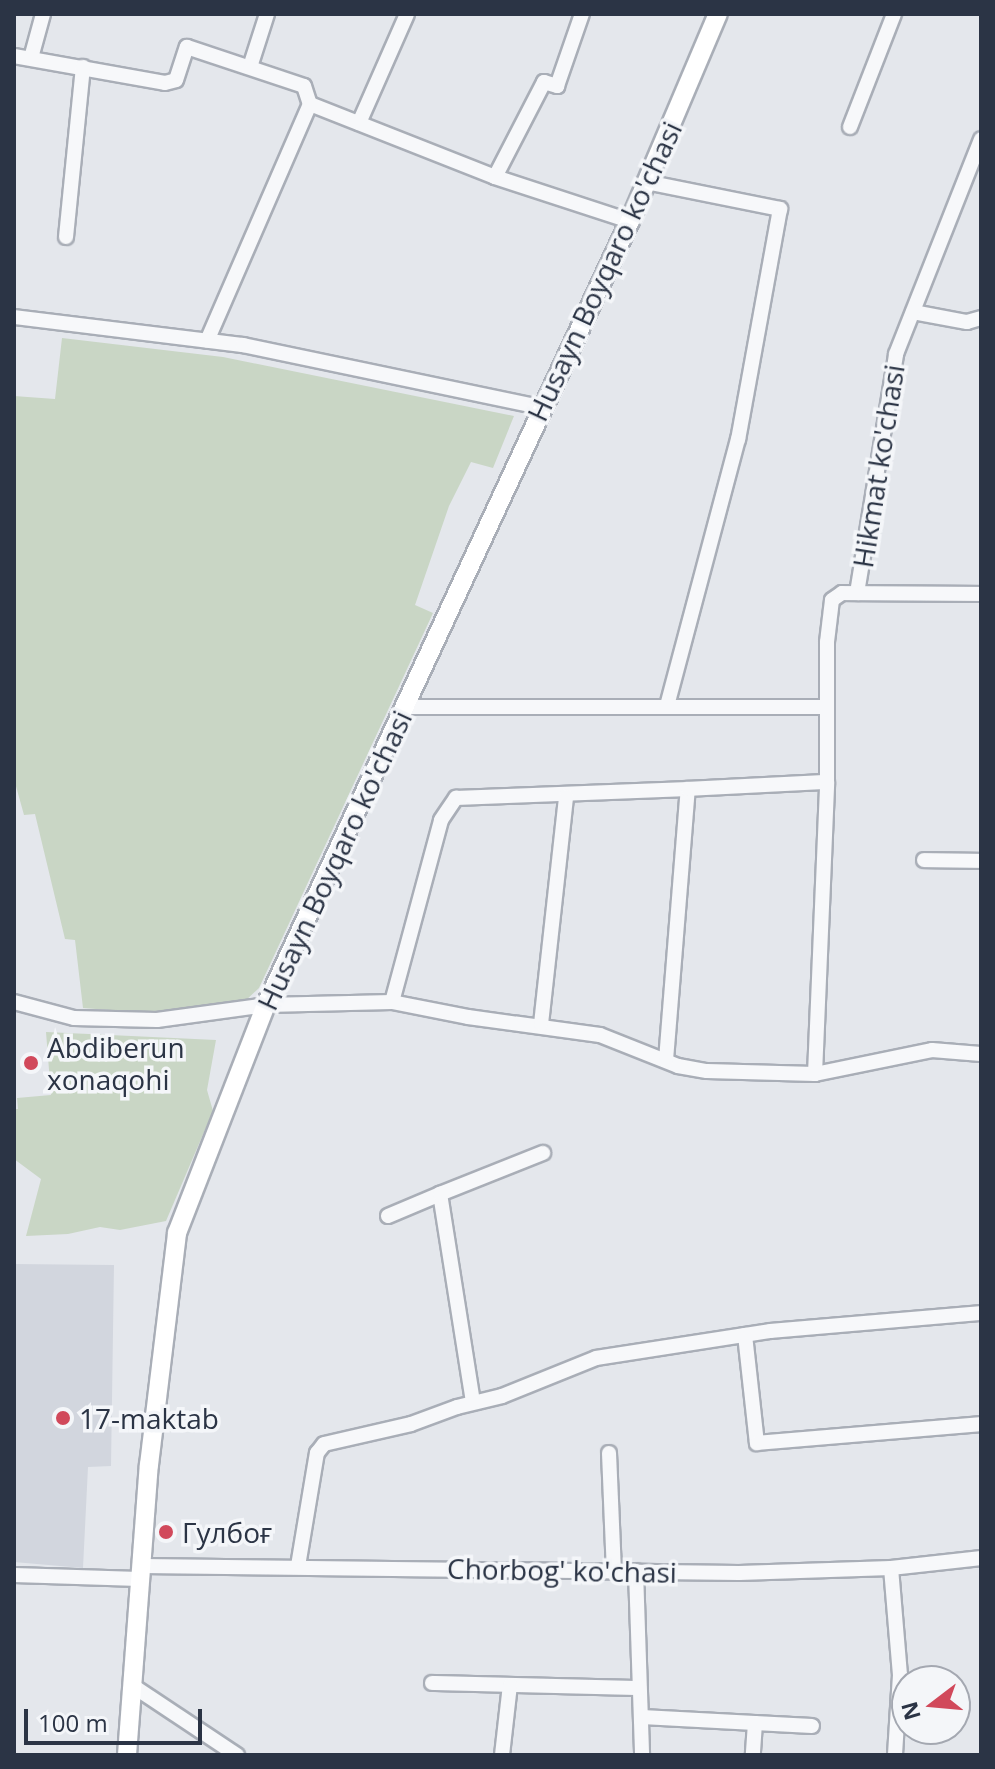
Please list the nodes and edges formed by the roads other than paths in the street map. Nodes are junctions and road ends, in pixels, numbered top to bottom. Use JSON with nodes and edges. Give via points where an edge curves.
{"nodes":[{"id":1,"x":43,"y":14,"type":"edge"},
{"id":2,"x":267,"y":14,"type":"edge"},
{"id":3,"x":407,"y":14,"type":"edge"},
{"id":4,"x":582,"y":14,"type":"edge"},
{"id":5,"x":718,"y":14,"type":"edge"},
{"id":6,"x":894,"y":14,"type":"edge"},
{"id":7,"x":14,"y":56,"type":"edge"},
{"id":8,"x":31,"y":58,"type":"junction"},
{"id":9,"x":83,"y":67,"type":"junction"},
{"id":10,"x":250,"y":67,"type":"junction"},
{"id":11,"x":310,"y":104,"type":"junction"},
{"id":12,"x":359,"y":123,"type":"junction"},
{"id":13,"x":850,"y":127,"type":"dead end"},
{"id":14,"x":981,"y":139,"type":"edge"},
{"id":15,"x":495,"y":177,"type":"junction"},
{"id":16,"x":646,"y":182,"type":"junction"},
{"id":17,"x":630,"y":221,"type":"junction"},
{"id":18,"x":66,"y":237,"type":"dead end"},
{"id":19,"x":913,"y":312,"type":"junction"},
{"id":20,"x":14,"y":317,"type":"edge"},
{"id":21,"x":981,"y":318,"type":"edge"},
{"id":22,"x":207,"y":341,"type":"junction"},
{"id":23,"x":541,"y":407,"type":"junction"},
{"id":24,"x":857,"y":593,"type":"junction"},
{"id":25,"x":981,"y":594,"type":"edge"},
{"id":26,"x":667,"y":705,"type":"junction"},
{"id":27,"x":404,"y":707,"type":"junction"},
{"id":28,"x":827,"y":707,"type":"junction"},
{"id":29,"x":827,"y":782,"type":"junction"},
{"id":30,"x":688,"y":789,"type":"junction"},
{"id":31,"x":566,"y":796,"type":"junction"},
{"id":32,"x":924,"y":860,"type":"dead end"},
{"id":33,"x":981,"y":861,"type":"edge"},
{"id":34,"x":14,"y":1002,"type":"edge"},
{"id":35,"x":392,"y":1002,"type":"junction"},
{"id":36,"x":266,"y":1005,"type":"junction"},
{"id":37,"x":541,"y":1024,"type":"junction"},
{"id":38,"x":981,"y":1054,"type":"edge"},
{"id":39,"x":666,"y":1060,"type":"junction"},
{"id":40,"x":815,"y":1074,"type":"junction"},
{"id":41,"x":543,"y":1153,"type":"dead end"},
{"id":42,"x":440,"y":1194,"type":"junction"},
{"id":43,"x":388,"y":1216,"type":"dead end"},
{"id":44,"x":981,"y":1313,"type":"edge"},
{"id":45,"x":745,"y":1335,"type":"junction"},
{"id":46,"x":473,"y":1402,"type":"junction"},
{"id":47,"x":981,"y":1424,"type":"edge"},
{"id":48,"x":609,"y":1453,"type":"dead end"},
{"id":49,"x":981,"y":1558,"type":"edge"},
{"id":50,"x":298,"y":1566,"type":"junction"},
{"id":51,"x":891,"y":1568,"type":"junction"},
{"id":52,"x":614,"y":1571,"type":"junction"},
{"id":53,"x":636,"y":1571,"type":"junction"},
{"id":54,"x":140,"y":1573,"type":"junction"},
{"id":55,"x":14,"y":1575,"type":"edge"},
{"id":56,"x":432,"y":1683,"type":"dead end"},
{"id":57,"x":510,"y":1685,"type":"junction"},
{"id":58,"x":133,"y":1686,"type":"junction"},
{"id":59,"x":639,"y":1688,"type":"junction"},
{"id":60,"x":642,"y":1717,"type":"junction"},
{"id":61,"x":755,"y":1723,"type":"junction"},
{"id":62,"x":812,"y":1726,"type":"dead end"},
{"id":63,"x":127,"y":1755,"type":"edge"},
{"id":64,"x":237,"y":1755,"type":"edge"},
{"id":65,"x":502,"y":1755,"type":"edge"},
{"id":66,"x":642,"y":1755,"type":"edge"},
{"id":67,"x":753,"y":1755,"type":"edge"},
{"id":68,"x":895,"y":1755,"type":"edge"}],
"edges":[{"from":1,"to":8,"type":"street"},
{"from":2,"to":10,"type":"street"},
{"from":3,"to":12,"type":"street"},
{"from":4,"to":15,"type":"street","via":[[557,86],[544,82]]},
{"from":5,"to":16,"type":"main road","name":"Husayn Boyqaro ko'chasi"},
{"from":6,"to":13,"type":"street"},
{"from":7,"to":8,"type":"street"},
{"from":8,"to":9,"type":"street"},
{"from":9,"to":10,"type":"street","via":[[165,83],[176,80],[187,47]]},
{"from":9,"to":18,"type":"street"},
{"from":10,"to":11,"type":"street","via":[[304,86]]},
{"from":11,"to":12,"type":"street"},
{"from":11,"to":22,"type":"street"},
{"from":12,"to":15,"type":"street"},
{"from":14,"to":19,"type":"street","name":"Hikmat ko'chasi"},
{"from":15,"to":17,"type":"street"},
{"from":16,"to":17,"type":"main road","name":"Husayn Boyqaro ko'chasi"},
{"from":16,"to":26,"type":"street","via":[[780,209],[738,439]]},
{"from":17,"to":23,"type":"main road","name":"Husayn Boyqaro ko'chasi"},
{"from":19,"to":21,"type":"street","via":[[967,322]]},
{"from":19,"to":24,"type":"street","name":"Hikmat ko'chasi","via":[[896,354]]},
{"from":20,"to":22,"type":"street"},
{"from":22,"to":23,"type":"street"},
{"from":23,"to":27,"type":"main road","name":"Husayn Boyqaro ko'chasi"},
{"from":24,"to":25,"type":"street"},
{"from":24,"to":28,"type":"street","name":"Hikmat ko'chasi","via":[[842,593],[832,600]]},
{"from":26,"to":27,"type":"street"},
{"from":26,"to":28,"type":"street"},
{"from":27,"to":36,"type":"main road","name":"Husayn Boyqaro ko'chasi"},
{"from":28,"to":29,"type":"street","name":"Hikmat ko'chasi"},
{"from":29,"to":30,"type":"street"},
{"from":29,"to":40,"type":"street","name":"Hikmat ko'chasi"},
{"from":30,"to":31,"type":"street"},
{"from":30,"to":39,"type":"street"},
{"from":31,"to":35,"type":"street","via":[[456,798],[441,820]]},
{"from":31,"to":37,"type":"street"},
{"from":32,"to":33,"type":"street"},
{"from":34,"to":36,"type":"street","via":[[74,1018],[157,1020]]},
{"from":35,"to":36,"type":"street"},
{"from":35,"to":37,"type":"street","via":[[483,1020]]},
{"from":36,"to":54,"type":"main road","name":"Husayn Boyqaro ko'chasi","via":[[177,1233]]},
{"from":37,"to":39,"type":"street","via":[[600,1035]]},
{"from":38,"to":40,"type":"street","via":[[932,1050]]},
{"from":39,"to":40,"type":"street","via":[[692,1069]]},
{"from":41,"to":42,"type":"street"},
{"from":42,"to":43,"type":"street"},
{"from":42,"to":46,"type":"street"},
{"from":44,"to":45,"type":"street"},
{"from":45,"to":46,"type":"street","via":[[596,1358],[502,1396]]},
{"from":45,"to":47,"type":"street","via":[[757,1443]]},
{"from":46,"to":50,"type":"street","via":[[411,1424],[324,1444],[317,1453]]},
{"from":48,"to":52,"type":"street"},
{"from":49,"to":51,"type":"street","name":"Сhorbog' ko'chasi"},
{"from":50,"to":52,"type":"street","name":"Сhorbog' ko'chasi"},
{"from":50,"to":54,"type":"street","name":"Сhorbog' ko'chasi"},
{"from":51,"to":53,"type":"street","name":"Сhorbog' ko'chasi"},
{"from":51,"to":68,"type":"street","via":[[900,1675]]},
{"from":52,"to":53,"type":"street","name":"Сhorbog' ko'chasi"},
{"from":53,"to":59,"type":"street"},
{"from":54,"to":55,"type":"street","name":"Сhorbog' ko'chasi"},
{"from":54,"to":58,"type":"main road","name":"Husayn Boyqaro ko'chasi"},
{"from":56,"to":57,"type":"street"},
{"from":57,"to":59,"type":"street"},
{"from":57,"to":65,"type":"street"},
{"from":58,"to":63,"type":"main road","name":"Husayn Boyqaro ko'chasi"},
{"from":58,"to":64,"type":"street"},
{"from":59,"to":60,"type":"street"},
{"from":60,"to":61,"type":"street"},
{"from":60,"to":66,"type":"street"},
{"from":61,"to":62,"type":"street"},
{"from":61,"to":67,"type":"street"}]}
